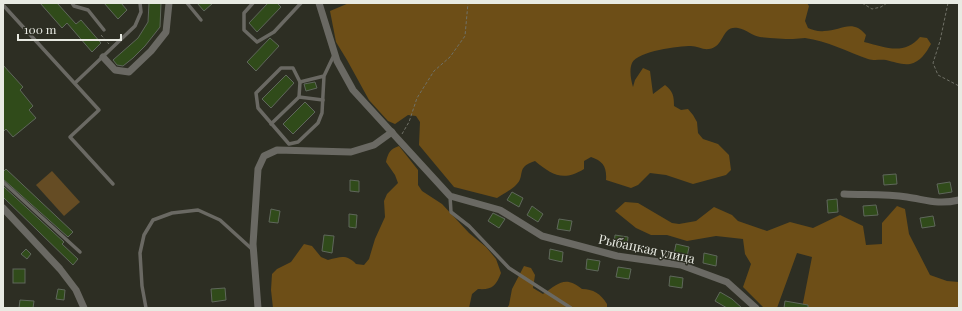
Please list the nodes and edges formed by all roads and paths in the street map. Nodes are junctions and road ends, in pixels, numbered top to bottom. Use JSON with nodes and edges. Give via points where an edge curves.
{"nodes":[{"id":1,"x":72,"y":3,"type":"edge"},
{"id":2,"x":140,"y":3,"type":"edge"},
{"id":3,"x":169,"y":3,"type":"edge"},
{"id":4,"x":187,"y":3,"type":"edge"},
{"id":5,"x":253,"y":3,"type":"edge"},
{"id":6,"x":301,"y":3,"type":"edge"},
{"id":7,"x":318,"y":3,"type":"edge"},
{"id":8,"x":468,"y":3,"type":"edge"},
{"id":9,"x":862,"y":3,"type":"edge"},
{"id":10,"x":887,"y":3,"type":"edge"},
{"id":11,"x":948,"y":3,"type":"edge"},
{"id":12,"x":3,"y":5,"type":"edge"},
{"id":13,"x":201,"y":20,"type":"dead end"},
{"id":14,"x":104,"y":30,"type":"dead end"},
{"id":15,"x":334,"y":54,"type":"junction"},
{"id":16,"x":103,"y":57,"type":"junction"},
{"id":17,"x":324,"y":76,"type":"junction"},
{"id":18,"x":300,"y":82,"type":"junction"},
{"id":19,"x":74,"y":83,"type":"junction"},
{"id":20,"x":959,"y":86,"type":"edge"},
{"id":21,"x":299,"y":97,"type":"junction"},
{"id":22,"x":323,"y":100,"type":"junction"},
{"id":23,"x":271,"y":124,"type":"junction"},
{"id":24,"x":392,"y":132,"type":"junction"},
{"id":25,"x":399,"y":140,"type":"junction"},
{"id":26,"x":3,"y":182,"type":"edge"},
{"id":27,"x":113,"y":184,"type":"dead end"},
{"id":28,"x":844,"y":194,"type":"dead end"},
{"id":29,"x":450,"y":196,"type":"junction"},
{"id":30,"x":959,"y":200,"type":"edge"},
{"id":31,"x":3,"y":208,"type":"edge"},
{"id":32,"x":253,"y":251,"type":"junction"},
{"id":33,"x":80,"y":252,"type":"dead end"},
{"id":34,"x":84,"y":308,"type":"edge"},
{"id":35,"x":146,"y":308,"type":"edge"},
{"id":36,"x":258,"y":308,"type":"edge"},
{"id":37,"x":571,"y":308,"type":"edge"},
{"id":38,"x":756,"y":308,"type":"edge"}],
"edges":[{"from":1,"to":14,"type":"lane","via":[[88,10]]},
{"from":2,"to":16,"type":"lane","via":[[141,12],[134,26]]},
{"from":3,"to":16,"type":"street","via":[[166,32],[129,72],[115,70]]},
{"from":4,"to":13,"type":"lane"},
{"from":5,"to":6,"type":"lane","via":[[244,13],[244,30],[257,42],[274,32]]},
{"from":7,"to":15,"type":"street"},
{"from":8,"to":25,"type":"path","via":[[465,36],[450,57],[434,71],[417,98],[409,122]]},
{"from":9,"to":10,"type":"path","via":[[872,9]]},
{"from":11,"to":20,"type":"path","via":[[933,63],[938,75]]},
{"from":12,"to":19,"type":"lane"},
{"from":15,"to":17,"type":"lane"},
{"from":15,"to":24,"type":"street","via":[[353,90]]},
{"from":16,"to":19,"type":"lane"},
{"from":17,"to":18,"type":"lane"},
{"from":17,"to":22,"type":"lane"},
{"from":18,"to":21,"type":"lane"},
{"from":18,"to":23,"type":"lane","via":[[293,68],[281,68],[256,93],[258,108]]},
{"from":19,"to":27,"type":"lane","via":[[99,110],[70,137]]},
{"from":21,"to":22,"type":"lane"},
{"from":21,"to":23,"type":"lane"},
{"from":22,"to":23,"type":"lane","via":[[318,123],[298,142],[289,144]]},
{"from":24,"to":25,"type":"street"},
{"from":24,"to":32,"type":"street","via":[[374,145],[351,152],[277,150],[264,156],[258,169]]},
{"from":25,"to":29,"type":"street"},
{"from":26,"to":33,"type":"lane"},
{"from":28,"to":30,"type":"street","via":[[906,197],[928,202]]},
{"from":29,"to":37,"type":"lane","via":[[451,212],[469,226],[509,268]]},
{"from":29,"to":38,"type":"street","name":"Рыбацкая улица","via":[[500,210],[542,236],[616,256],[681,265],[727,282]]},
{"from":31,"to":34,"type":"street","via":[[60,269],[76,290]]},
{"from":32,"to":35,"type":"lane","via":[[220,220],[198,210],[172,213],[153,220],[144,235],[140,252]]},
{"from":32,"to":36,"type":"street"}]}
